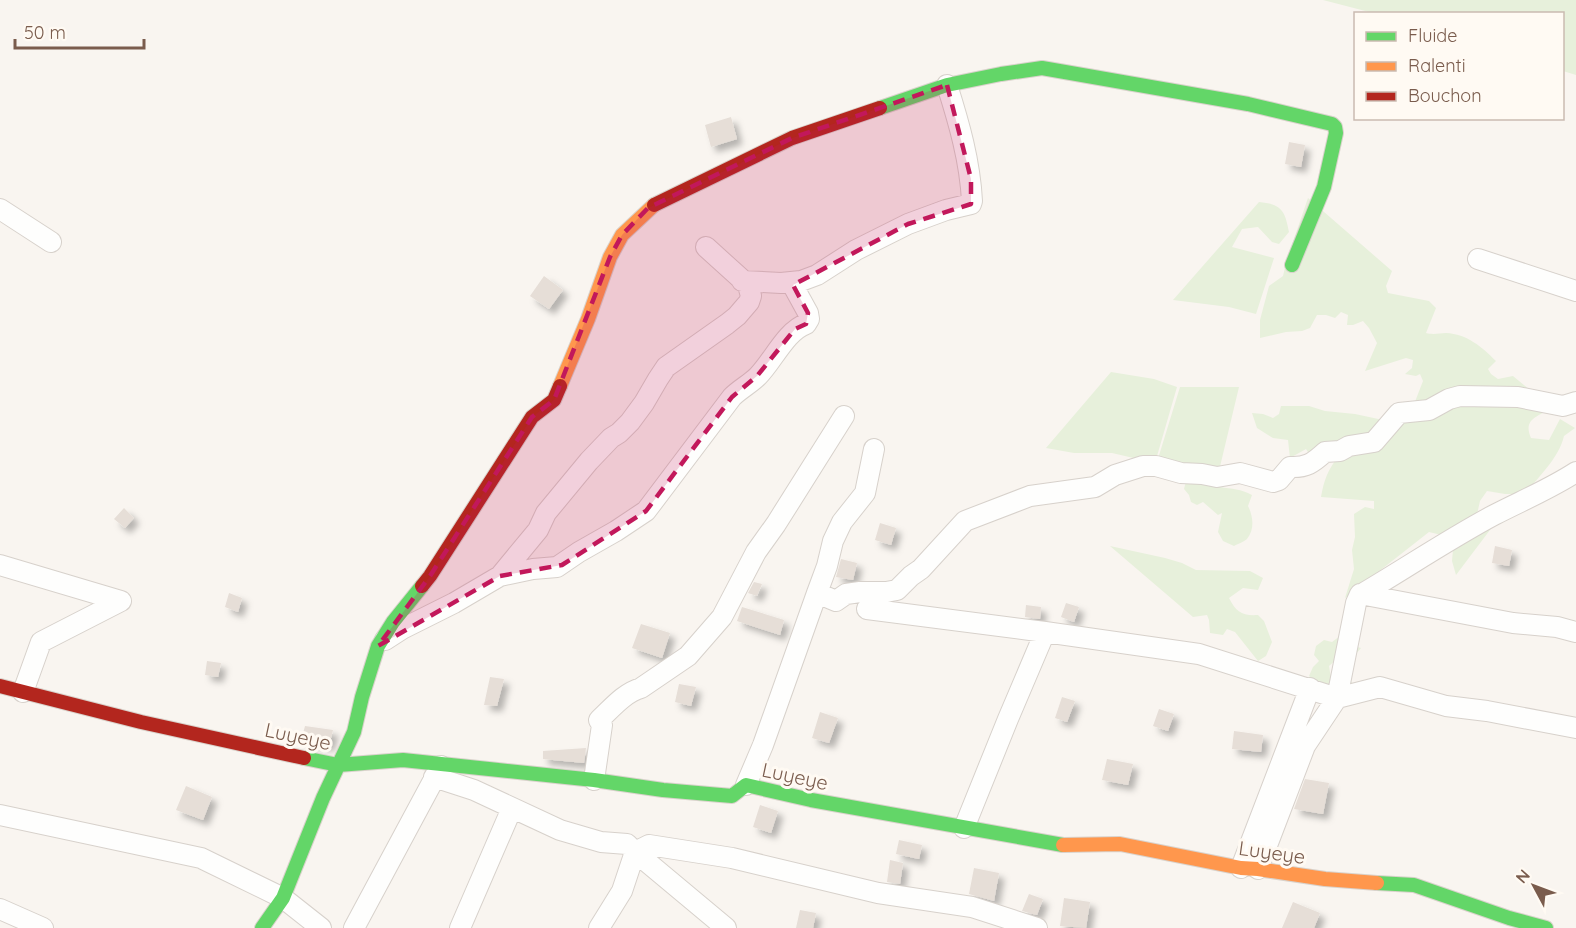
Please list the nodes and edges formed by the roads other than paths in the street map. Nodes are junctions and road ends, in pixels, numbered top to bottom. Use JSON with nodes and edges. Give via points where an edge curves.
{"nodes":[{"id":1,"x":947,"y":85,"type":"junction"},
{"id":2,"x":0,"y":209,"type":"edge"},
{"id":3,"x":51,"y":242,"type":"dead end"},
{"id":4,"x":706,"y":248,"type":"dead end"},
{"id":5,"x":1478,"y":259,"type":"dead end"},
{"id":6,"x":1292,"y":265,"type":"dead end"},
{"id":7,"x":742,"y":280,"type":"junction"},
{"id":8,"x":791,"y":282,"type":"junction"},
{"id":9,"x":1576,"y":291,"type":"edge"},
{"id":10,"x":1576,"y":402,"type":"edge"},
{"id":11,"x":844,"y":416,"type":"dead end"},
{"id":12,"x":874,"y":449,"type":"dead end"},
{"id":13,"x":1576,"y":472,"type":"edge"},
{"id":14,"x":0,"y":566,"type":"edge"},
{"id":15,"x":500,"y":576,"type":"junction"},
{"id":16,"x":817,"y":593,"type":"junction"},
{"id":17,"x":1362,"y":594,"type":"junction"},
{"id":18,"x":867,"y":609,"type":"dead end"},
{"id":19,"x":1046,"y":632,"type":"junction"},
{"id":20,"x":1576,"y":632,"type":"edge"},
{"id":21,"x":378,"y":646,"type":"junction"},
{"id":22,"x":0,"y":686,"type":"edge"},
{"id":23,"x":1310,"y":688,"type":"junction"},
{"id":24,"x":23,"y":692,"type":"junction"},
{"id":25,"x":1337,"y":698,"type":"junction"},
{"id":26,"x":1576,"y":728,"type":"edge"},
{"id":27,"x":338,"y":765,"type":"junction"},
{"id":28,"x":438,"y":771,"type":"junction"},
{"id":29,"x":594,"y":780,"type":"junction"},
{"id":30,"x":746,"y":785,"type":"junction"},
{"id":31,"x":512,"y":808,"type":"junction"},
{"id":32,"x":0,"y":815,"type":"edge"},
{"id":33,"x":964,"y":828,"type":"junction"},
{"id":34,"x":635,"y":852,"type":"junction"},
{"id":35,"x":1250,"y":868,"type":"junction"},
{"id":36,"x":283,"y":898,"type":"junction"},
{"id":37,"x":0,"y":909,"type":"edge"},
{"id":38,"x":602,"y":927,"type":"edge"},
{"id":39,"x":43,"y":928,"type":"edge"},
{"id":40,"x":262,"y":928,"type":"edge"},
{"id":41,"x":321,"y":928,"type":"edge"},
{"id":42,"x":354,"y":928,"type":"edge"},
{"id":43,"x":460,"y":928,"type":"edge"},
{"id":44,"x":726,"y":928,"type":"edge"},
{"id":45,"x":1037,"y":928,"type":"edge"},
{"id":46,"x":1546,"y":928,"type":"edge"}],
"edges":[{"from":1,"to":6,"type":"street","via":[[1042,68],[1248,104],[1332,124],[1336,133],[1324,187]]},
{"from":1,"to":8,"type":"street","via":[[971,179],[971,204],[908,224],[817,275]]},
{"from":1,"to":21,"type":"street","via":[[792,138],[648,208],[622,235],[610,257],[554,400],[532,417],[430,576]]},
{"from":2,"to":3,"type":"street"},
{"from":4,"to":7,"type":"street"},
{"from":5,"to":9,"type":"street"},
{"from":7,"to":8,"type":"street"},
{"from":7,"to":15,"type":"street","via":[[749,288],[749,302],[732,320],[666,367],[630,422],[581,469]]},
{"from":8,"to":15,"type":"street","via":[[808,313],[806,324],[795,329],[763,370],[732,398],[646,511],[557,567]]},
{"from":10,"to":16,"type":"street","via":[[1563,406],[1518,397],[1460,396],[1429,410],[1399,413],[1374,442],[1324,452],[1305,466],[1290,467],[1273,482],[1240,473],[1217,477],[1143,466],[1095,487],[1030,496],[965,520],[897,590],[860,591],[836,601]]},
{"from":11,"to":29,"type":"street","via":[[756,552],[722,617],[688,656],[627,695],[599,720],[602,725]]},
{"from":12,"to":16,"type":"street","via":[[865,493],[842,522]]},
{"from":13,"to":17,"type":"street","via":[[1463,532]]},
{"from":14,"to":24,"type":"street","via":[[121,601],[41,642]]},
{"from":15,"to":21,"type":"street"},
{"from":16,"to":30,"type":"street"},
{"from":17,"to":20,"type":"street"},
{"from":17,"to":25,"type":"street","via":[[1356,603]]},
{"from":18,"to":19,"type":"street"},
{"from":19,"to":23,"type":"street","via":[[1199,654]]},
{"from":19,"to":33,"type":"street"},
{"from":21,"to":27,"type":"street","via":[[354,732]]},
{"from":22,"to":24,"type":"street","name":"Luyeye"},
{"from":23,"to":25,"type":"street"},
{"from":23,"to":35,"type":"street"},
{"from":24,"to":27,"type":"street","name":"Luyeye"},
{"from":25,"to":26,"type":"street","via":[[1380,687],[1446,706]]},
{"from":25,"to":35,"type":"street","via":[[1305,746]]},
{"from":27,"to":28,"type":"street","name":"Luyeye","via":[[403,760]]},
{"from":27,"to":36,"type":"street"},
{"from":28,"to":29,"type":"street","name":"Luyeye"},
{"from":28,"to":31,"type":"street"},
{"from":28,"to":42,"type":"street"},
{"from":29,"to":30,"type":"street","name":"Luyeye","via":[[732,796]]},
{"from":30,"to":33,"type":"street","name":"Luyeye"},
{"from":31,"to":34,"type":"street","via":[[560,830],[601,842],[627,844]]},
{"from":31,"to":43,"type":"street"},
{"from":32,"to":36,"type":"street","via":[[201,858]]},
{"from":33,"to":35,"type":"street","name":"Luyeye","via":[[1060,845],[1120,844]]},
{"from":34,"to":38,"type":"street","via":[[622,891]]},
{"from":34,"to":44,"type":"street"},
{"from":34,"to":45,"type":"street","via":[[649,845],[732,858],[878,893],[972,907]]},
{"from":35,"to":46,"type":"street","name":"Luyeye","via":[[1325,879],[1414,885]]},
{"from":36,"to":40,"type":"street"},
{"from":36,"to":41,"type":"street"},
{"from":37,"to":39,"type":"street"}]}
